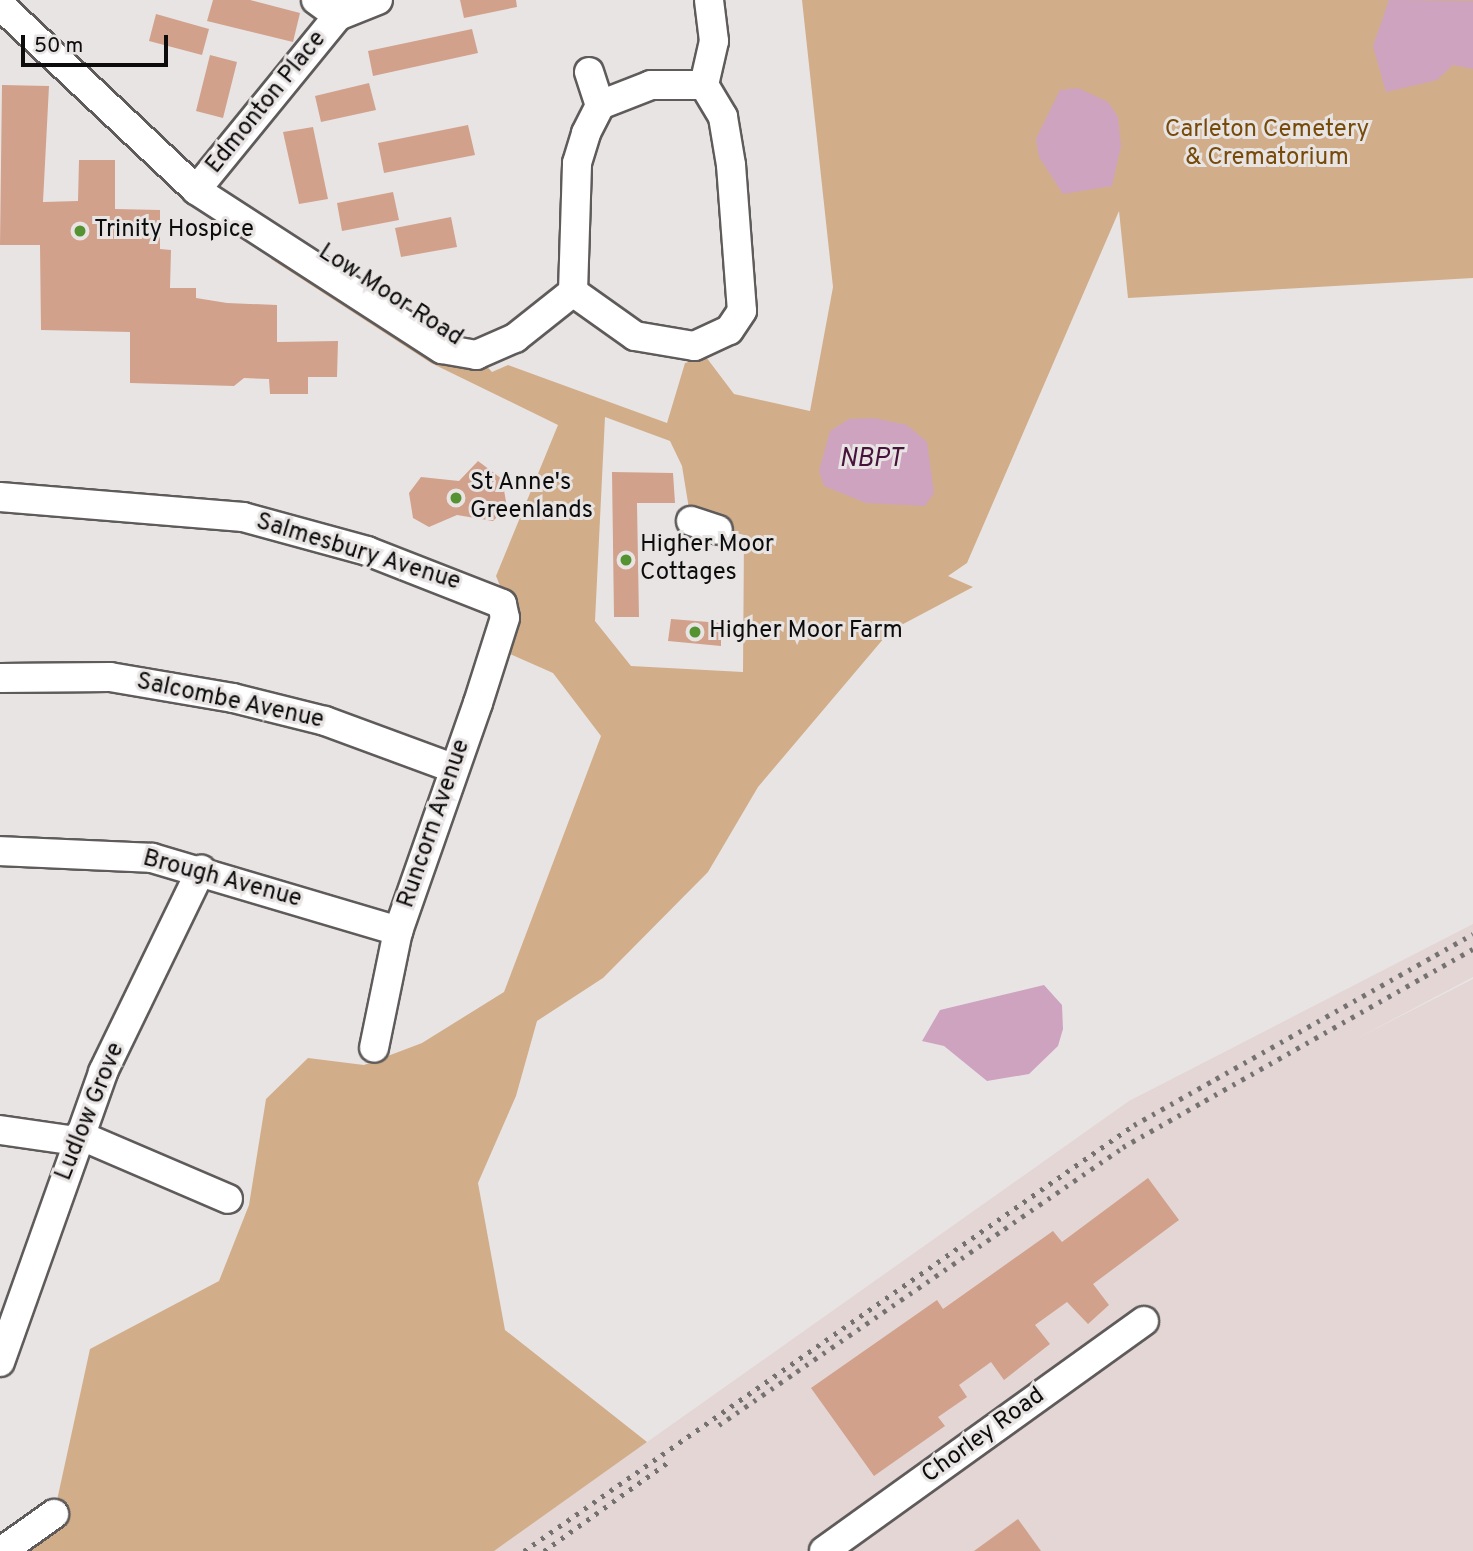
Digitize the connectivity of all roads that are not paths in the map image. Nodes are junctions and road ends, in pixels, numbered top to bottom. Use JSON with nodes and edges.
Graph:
{"nodes":[{"id":1,"x":378,"y":0,"type":"edge"},
{"id":2,"x":709,"y":0,"type":"edge"},
{"id":3,"x":0,"y":5,"type":"edge"},
{"id":4,"x":327,"y":8,"type":"edge"},
{"id":5,"x":589,"y":72,"type":"dead end"},
{"id":6,"x":704,"y":85,"type":"junction"},
{"id":7,"x":600,"y":105,"type":"junction"},
{"id":8,"x":196,"y":190,"type":"junction"},
{"id":9,"x":573,"y":292,"type":"junction"},
{"id":10,"x":0,"y":497,"type":"edge"},
{"id":11,"x":691,"y":521,"type":"dead end"},
{"id":12,"x":718,"y":530,"type":"dead end"},
{"id":13,"x":502,"y":604,"type":"joint"},
{"id":14,"x":0,"y":678,"type":"edge"},
{"id":15,"x":453,"y":768,"type":"junction"},
{"id":16,"x":0,"y":851,"type":"edge"},
{"id":17,"x":201,"y":870,"type":"junction"},
{"id":18,"x":398,"y":931,"type":"junction"},
{"id":19,"x":374,"y":1048,"type":"dead end"},
{"id":20,"x":0,"y":1130,"type":"edge"},
{"id":21,"x":78,"y":1138,"type":"junction"},
{"id":22,"x":228,"y":1198,"type":"dead end"},
{"id":23,"x":1144,"y":1321,"type":"dead end"},
{"id":24,"x":0,"y":1362,"type":"edge"},
{"id":25,"x":54,"y":1514,"type":"dead end"},
{"id":26,"x":2,"y":1551,"type":"edge"},
{"id":27,"x":824,"y":1551,"type":"edge"}],
"edges":[{"from":1,"to":4,"type":"street","name":"Edmonton Place"},
{"from":2,"to":6,"type":"street"},
{"from":3,"to":8,"type":"street","name":"Low Moor Road"},
{"from":4,"to":8,"type":"street","name":"Edmonton Place"},
{"from":5,"to":7,"type":"street"},
{"from":6,"to":7,"type":"street"},
{"from":6,"to":9,"type":"street"},
{"from":7,"to":9,"type":"street"},
{"from":8,"to":9,"type":"street","name":"Low Moor Road"},
{"from":10,"to":13,"type":"street","name":"Salmesbury Avenue"},
{"from":11,"to":12,"type":"street"},
{"from":13,"to":15,"type":"street","name":"Runcorn Avenue"},
{"from":14,"to":15,"type":"street","name":"Salcombe Avenue"},
{"from":15,"to":18,"type":"street","name":"Runcorn Avenue"},
{"from":16,"to":17,"type":"street","name":"Brough Avenue"},
{"from":17,"to":18,"type":"street","name":"Brough Avenue"},
{"from":17,"to":21,"type":"street","name":"Ludlow Grove"},
{"from":18,"to":19,"type":"street","name":"Runcorn Avenue"},
{"from":20,"to":21,"type":"street"},
{"from":21,"to":22,"type":"street"},
{"from":21,"to":24,"type":"street","name":"Ludlow Grove"},
{"from":23,"to":27,"type":"street","name":"Chorley Road"},
{"from":25,"to":26,"type":"street"}]}
